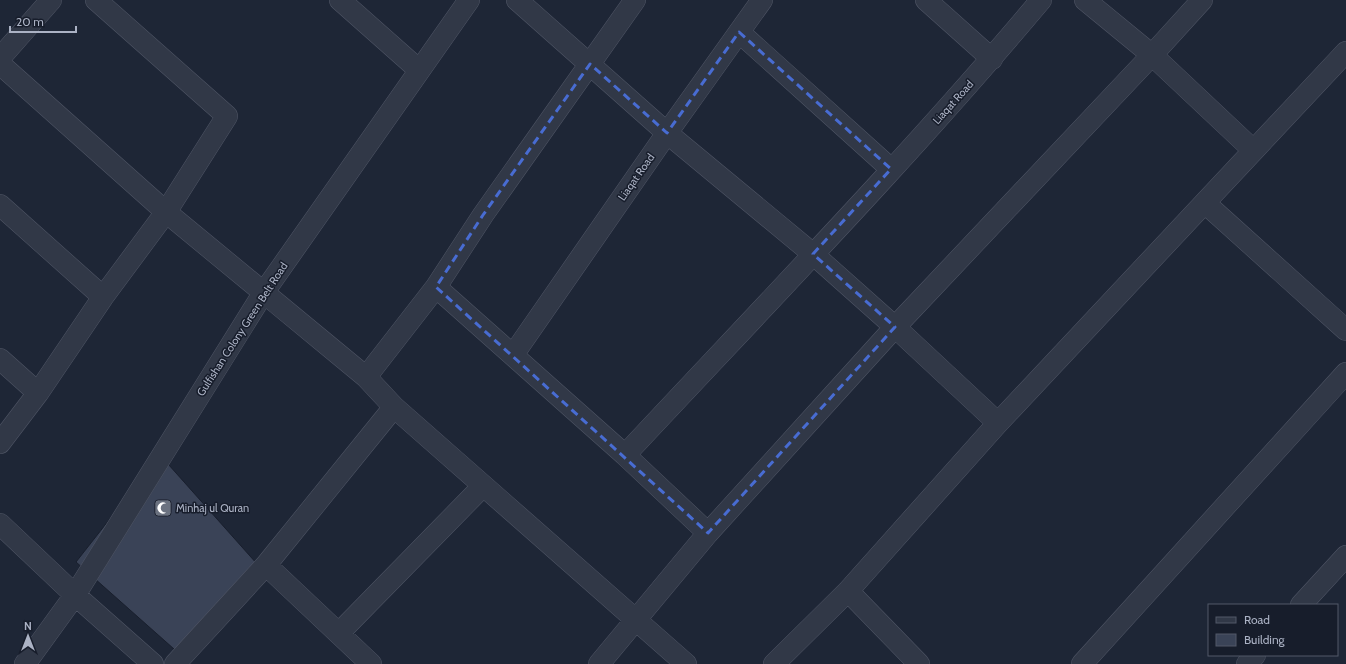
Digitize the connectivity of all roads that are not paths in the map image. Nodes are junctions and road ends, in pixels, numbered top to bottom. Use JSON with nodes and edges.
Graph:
{"nodes":[{"id":1,"x":51,"y":0,"type":"edge"},
{"id":2,"x":96,"y":0,"type":"edge"},
{"id":3,"x":340,"y":0,"type":"edge"},
{"id":4,"x":469,"y":0,"type":"edge"},
{"id":5,"x":517,"y":0,"type":"edge"},
{"id":6,"x":635,"y":0,"type":"edge"},
{"id":7,"x":762,"y":0,"type":"edge"},
{"id":8,"x":926,"y":0,"type":"edge"},
{"id":9,"x":1042,"y":0,"type":"edge"},
{"id":10,"x":1085,"y":0,"type":"edge"},
{"id":11,"x":1202,"y":0,"type":"edge"},
{"id":12,"x":739,"y":32,"type":"junction"},
{"id":13,"x":1346,"y":52,"type":"edge"},
{"id":14,"x":1152,"y":55,"type":"junction"},
{"id":15,"x":0,"y":58,"type":"edge"},
{"id":16,"x":992,"y":59,"type":"junction"},
{"id":17,"x":0,"y":64,"type":"edge"},
{"id":18,"x":590,"y":64,"type":"junction"},
{"id":19,"x":419,"y":70,"type":"junction"},
{"id":20,"x":667,"y":133,"type":"junction"},
{"id":21,"x":1254,"y":150,"type":"junction"},
{"id":22,"x":891,"y":169,"type":"junction"},
{"id":23,"x":1205,"y":203,"type":"junction"},
{"id":24,"x":0,"y":205,"type":"edge"},
{"id":25,"x":166,"y":212,"type":"junction"},
{"id":26,"x":813,"y":254,"type":"junction"},
{"id":27,"x":436,"y":287,"type":"junction"},
{"id":28,"x":264,"y":292,"type":"junction"},
{"id":29,"x":103,"y":297,"type":"junction"},
{"id":30,"x":895,"y":327,"type":"junction"},
{"id":31,"x":1346,"y":330,"type":"edge"},
{"id":32,"x":513,"y":355,"type":"junction"},
{"id":33,"x":0,"y":359,"type":"edge"},
{"id":34,"x":1346,"y":373,"type":"edge"},
{"id":35,"x":366,"y":377,"type":"junction"},
{"id":36,"x":38,"y":393,"type":"junction"},
{"id":37,"x":394,"y":407,"type":"junction"},
{"id":38,"x":998,"y":423,"type":"junction"},
{"id":39,"x":0,"y":443,"type":"edge"},
{"id":40,"x":625,"y":455,"type":"junction"},
{"id":41,"x":483,"y":486,"type":"junction"},
{"id":42,"x":0,"y":524,"type":"edge"},
{"id":43,"x":708,"y":533,"type":"junction"},
{"id":44,"x":1346,"y":556,"type":"edge"},
{"id":45,"x":266,"y":565,"type":"junction"},
{"id":46,"x":848,"y":591,"type":"junction"},
{"id":47,"x":75,"y":595,"type":"junction"},
{"id":48,"x":1302,"y":604,"type":"edge"},
{"id":49,"x":636,"y":620,"type":"junction"},
{"id":50,"x":339,"y":633,"type":"junction"},
{"id":51,"x":1254,"y":656,"type":"edge"},
{"id":52,"x":25,"y":664,"type":"edge"},
{"id":53,"x":153,"y":664,"type":"edge"},
{"id":54,"x":175,"y":664,"type":"edge"},
{"id":55,"x":371,"y":664,"type":"edge"},
{"id":56,"x":598,"y":664,"type":"edge"},
{"id":57,"x":686,"y":664,"type":"edge"},
{"id":58,"x":774,"y":664,"type":"edge"},
{"id":59,"x":919,"y":664,"type":"edge"},
{"id":60,"x":1082,"y":664,"type":"edge"},
{"id":61,"x":1247,"y":664,"type":"edge"}],
"edges":[{"from":1,"to":15,"type":"street"},
{"from":2,"to":25,"type":"street"},
{"from":3,"to":19,"type":"street"},
{"from":4,"to":19,"type":"street","name":"Gulfishan Colony Green Belt Road"},
{"from":5,"to":18,"type":"street"},
{"from":6,"to":18,"type":"street"},
{"from":7,"to":12,"type":"street","name":"Liaqat Road"},
{"from":8,"to":16,"type":"street"},
{"from":9,"to":16,"type":"street","name":"Liaqat Road"},
{"from":10,"to":14,"type":"street"},
{"from":11,"to":14,"type":"street"},
{"from":12,"to":20,"type":"street","name":"Liaqat Road"},
{"from":12,"to":22,"type":"street"},
{"from":13,"to":21,"type":"street"},
{"from":14,"to":21,"type":"street"},
{"from":14,"to":30,"type":"street"},
{"from":16,"to":22,"type":"street","name":"Liaqat Road"},
{"from":17,"to":25,"type":"street"},
{"from":18,"to":20,"type":"street"},
{"from":18,"to":27,"type":"street"},
{"from":19,"to":28,"type":"street","name":"Gulfishan Colony Green Belt Road"},
{"from":20,"to":26,"type":"street"},
{"from":20,"to":32,"type":"street","name":"Liaqat Road"},
{"from":21,"to":23,"type":"street"},
{"from":22,"to":26,"type":"street","name":"Liaqat Road"},
{"from":23,"to":31,"type":"street"},
{"from":23,"to":38,"type":"street"},
{"from":24,"to":29,"type":"street"},
{"from":25,"to":28,"type":"street"},
{"from":25,"to":29,"type":"street"},
{"from":26,"to":30,"type":"street"},
{"from":26,"to":40,"type":"street","name":"Liaqat Road"},
{"from":27,"to":32,"type":"street"},
{"from":27,"to":35,"type":"street"},
{"from":28,"to":35,"type":"street"},
{"from":28,"to":47,"type":"street","name":"Gulfishan Colony Green Belt Road"},
{"from":29,"to":36,"type":"street"},
{"from":30,"to":38,"type":"street"},
{"from":30,"to":43,"type":"street"},
{"from":32,"to":40,"type":"street"},
{"from":33,"to":36,"type":"street"},
{"from":34,"to":60,"type":"street"},
{"from":35,"to":37,"type":"street"},
{"from":36,"to":39,"type":"street"},
{"from":37,"to":41,"type":"street"},
{"from":37,"to":45,"type":"street"},
{"from":38,"to":46,"type":"street"},
{"from":40,"to":43,"type":"street"},
{"from":41,"to":49,"type":"street"},
{"from":41,"to":50,"type":"street"},
{"from":42,"to":47,"type":"street"},
{"from":43,"to":49,"type":"street"},
{"from":44,"to":48,"type":"street"},
{"from":45,"to":50,"type":"street"},
{"from":45,"to":54,"type":"street"},
{"from":46,"to":58,"type":"street"},
{"from":46,"to":59,"type":"street"},
{"from":47,"to":52,"type":"street","name":"Gulfishan Colony Green Belt Road"},
{"from":47,"to":53,"type":"street"},
{"from":49,"to":56,"type":"street"},
{"from":49,"to":57,"type":"street"},
{"from":50,"to":55,"type":"street"},
{"from":51,"to":61,"type":"street"}]}
